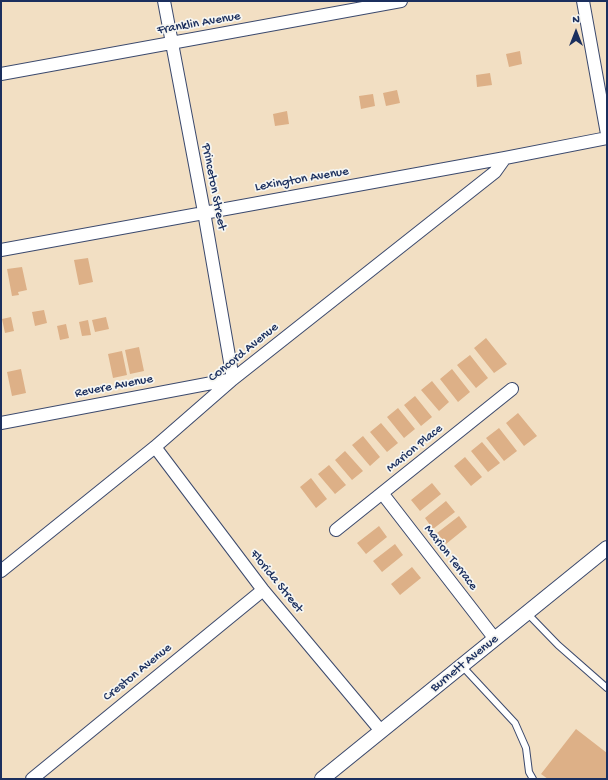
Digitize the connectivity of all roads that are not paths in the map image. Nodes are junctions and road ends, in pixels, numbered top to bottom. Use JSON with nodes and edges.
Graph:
{"nodes":[{"id":1,"x":164,"y":1,"type":"edge"},
{"id":2,"x":401,"y":1,"type":"edge"},
{"id":3,"x":583,"y":1,"type":"edge"},
{"id":4,"x":171,"y":43,"type":"junction"},
{"id":5,"x":1,"y":74,"type":"edge"},
{"id":6,"x":607,"y":134,"type":"edge"},
{"id":7,"x":607,"y":138,"type":"edge"},
{"id":8,"x":505,"y":158,"type":"junction"},
{"id":9,"x":204,"y":212,"type":"junction"},
{"id":10,"x":1,"y":250,"type":"edge"},
{"id":11,"x":233,"y":379,"type":"junction"},
{"id":12,"x":512,"y":389,"type":"dead end"},
{"id":13,"x":1,"y":422,"type":"edge"},
{"id":14,"x":154,"y":447,"type":"junction"},
{"id":15,"x":382,"y":494,"type":"junction"},
{"id":16,"x":336,"y":530,"type":"dead end"},
{"id":17,"x":607,"y":548,"type":"edge"},
{"id":18,"x":1,"y":571,"type":"edge"},
{"id":19,"x":263,"y":590,"type":"junction"},
{"id":20,"x":527,"y":613,"type":"junction"},
{"id":21,"x":495,"y":639,"type":"junction"},
{"id":22,"x":462,"y":666,"type":"junction"},
{"id":23,"x":607,"y":688,"type":"edge"},
{"id":24,"x":381,"y":731,"type":"junction"},
{"id":25,"x":328,"y":778,"type":"edge"},
{"id":26,"x":32,"y":779,"type":"edge"},
{"id":27,"x":533,"y":779,"type":"edge"}],
"edges":[{"from":1,"to":4,"type":"street","name":"Princeton Street"},
{"from":2,"to":4,"type":"street","name":"Franklin Avenue"},
{"from":3,"to":6,"type":"street"},
{"from":4,"to":5,"type":"street","name":"Franklin Avenue"},
{"from":4,"to":9,"type":"street","name":"Princeton Street"},
{"from":7,"to":8,"type":"street","name":"Lexington Avenue"},
{"from":8,"to":9,"type":"street","name":"Lexington Avenue"},
{"from":8,"to":11,"type":"street","name":"Concord Avenue"},
{"from":9,"to":10,"type":"street","name":"Lexington Avenue"},
{"from":9,"to":11,"type":"street","name":"Princeton Street"},
{"from":11,"to":13,"type":"street","name":"Revere Avenue"},
{"from":11,"to":14,"type":"street","name":"Concord Avenue"},
{"from":12,"to":15,"type":"street","name":"Marion Place"},
{"from":14,"to":18,"type":"street","name":"Concord Avenue"},
{"from":14,"to":19,"type":"street","name":"Florida Street"},
{"from":15,"to":16,"type":"street","name":"Marion Place"},
{"from":15,"to":21,"type":"street","name":"Marion Terrace"},
{"from":17,"to":20,"type":"street","name":"Burnett Avenue"},
{"from":19,"to":24,"type":"street","name":"Florida Street"},
{"from":19,"to":26,"type":"street","name":"Creston Avenue"},
{"from":20,"to":21,"type":"street","name":"Burnett Avenue"},
{"from":20,"to":23,"type":"lane"},
{"from":21,"to":22,"type":"street","name":"Burnett Avenue"},
{"from":22,"to":24,"type":"street","name":"Burnett Avenue"},
{"from":22,"to":27,"type":"lane"},
{"from":24,"to":25,"type":"street","name":"Burnett Avenue"}]}
